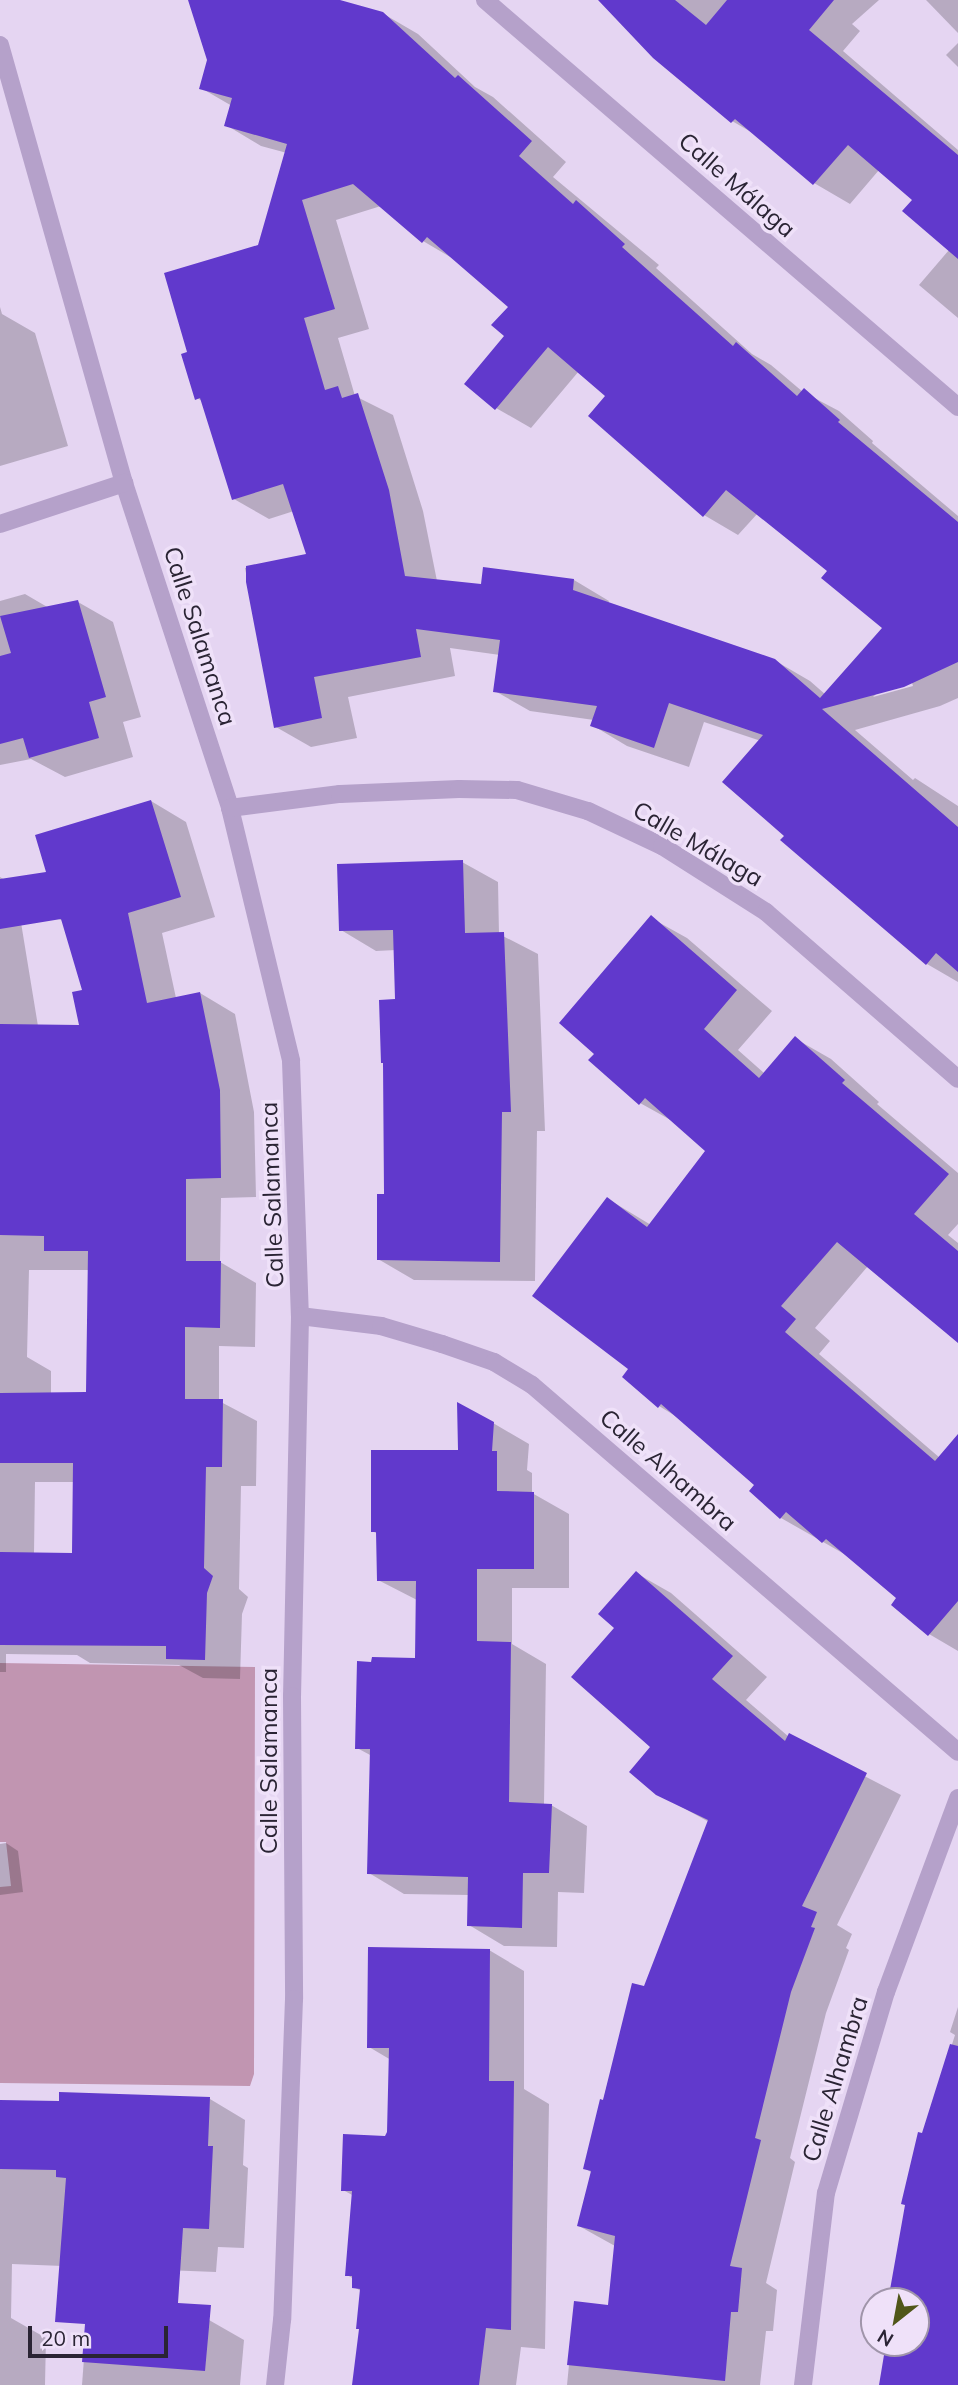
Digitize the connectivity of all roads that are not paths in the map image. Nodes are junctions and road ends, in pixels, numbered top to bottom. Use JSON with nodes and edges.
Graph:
{"nodes":[{"id":1,"x":485,"y":0,"type":"edge"},
{"id":2,"x":0,"y":45,"type":"edge"},
{"id":3,"x":958,"y":407,"type":"edge"},
{"id":4,"x":124,"y":483,"type":"junction"},
{"id":5,"x":0,"y":524,"type":"edge"},
{"id":6,"x":230,"y":808,"type":"junction"},
{"id":7,"x":958,"y":1080,"type":"edge"},
{"id":8,"x":300,"y":1316,"type":"junction"},
{"id":9,"x":958,"y":1752,"type":"edge"},
{"id":10,"x":958,"y":1798,"type":"edge"},
{"id":11,"x":275,"y":2385,"type":"edge"},
{"id":12,"x":803,"y":2385,"type":"edge"}],
"edges":[{"from":1,"to":3,"type":"street","name":"Calle Málaga"},
{"from":2,"to":4,"type":"street","name":"Calle Salamanca"},
{"from":4,"to":5,"type":"street"},
{"from":4,"to":6,"type":"street","name":"Calle Salamanca"},
{"from":6,"to":7,"type":"street","name":"Calle Málaga"},
{"from":6,"to":8,"type":"street","name":"Calle Salamanca"},
{"from":8,"to":9,"type":"street","name":"Calle Alhambra"},
{"from":8,"to":11,"type":"street","name":"Calle Salamanca"},
{"from":10,"to":12,"type":"street","name":"Calle Alhambra"}]}
